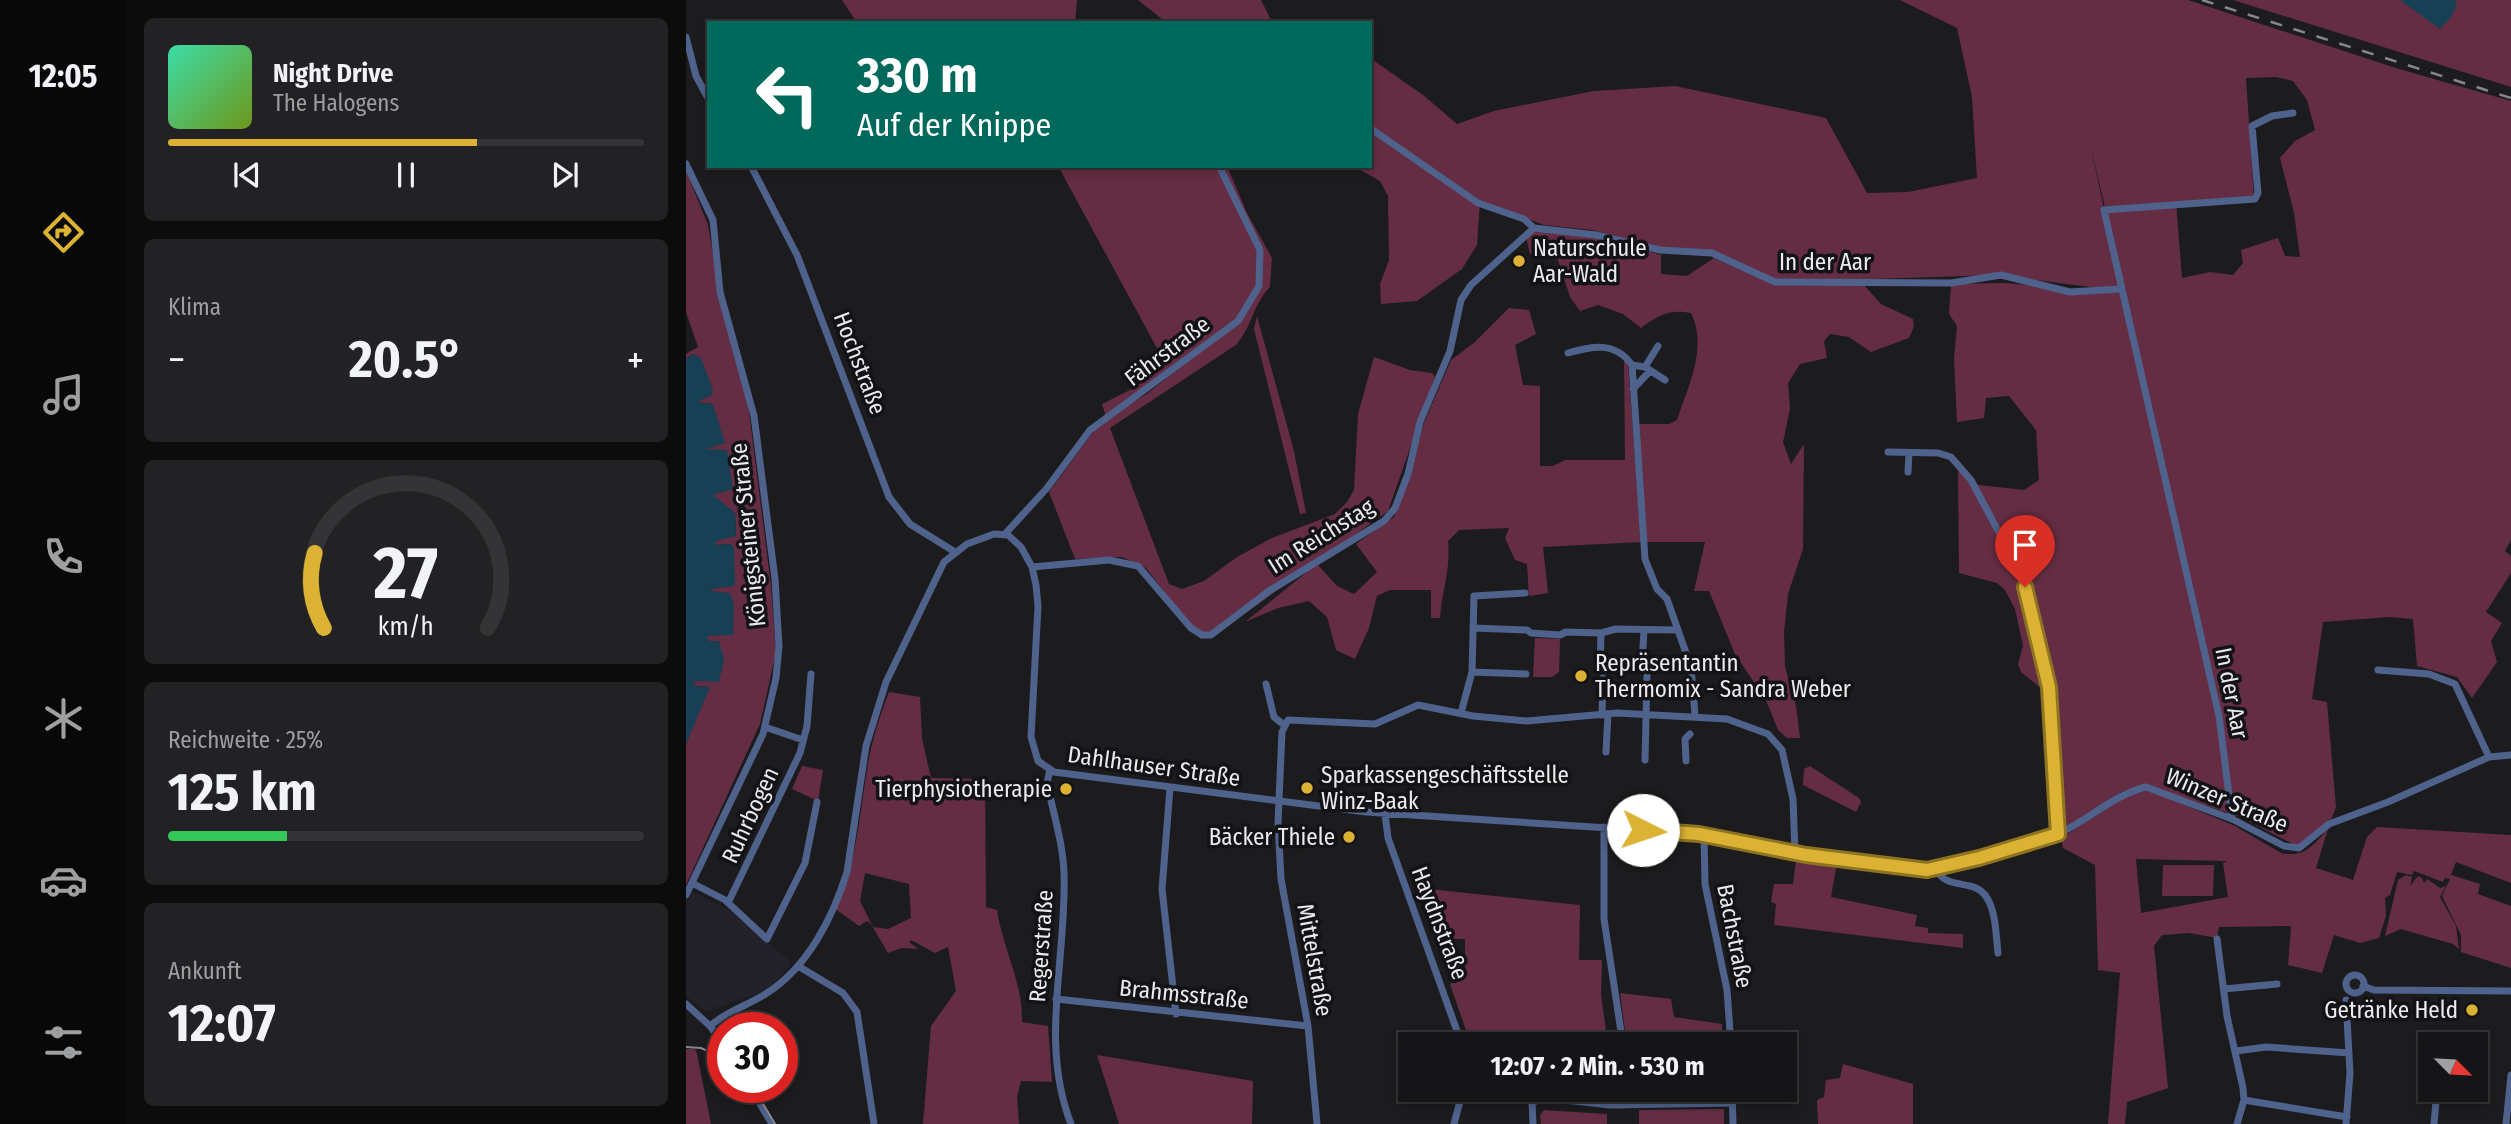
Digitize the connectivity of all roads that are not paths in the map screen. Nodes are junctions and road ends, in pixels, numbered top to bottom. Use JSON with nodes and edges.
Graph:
{"nodes":[{"id":1,"x":686,"y":37,"type":"edge"},
{"id":2,"x":707,"y":96,"type":"edge"},
{"id":3,"x":2293,"y":113,"type":"dead end"},
{"id":4,"x":1372,"y":129,"type":"edge"},
{"id":5,"x":686,"y":163,"type":"edge"},
{"id":6,"x":752,"y":168,"type":"edge"},
{"id":7,"x":1220,"y":168,"type":"edge"},
{"id":8,"x":1534,"y":228,"type":"junction"},
{"id":9,"x":2121,"y":289,"type":"junction"},
{"id":10,"x":1658,"y":346,"type":"dead end"},
{"id":11,"x":1568,"y":353,"type":"dead end"},
{"id":12,"x":1632,"y":365,"type":"junction"},
{"id":13,"x":1647,"y":369,"type":"junction"},
{"id":14,"x":1665,"y":380,"type":"dead end"},
{"id":15,"x":1633,"y":389,"type":"junction"},
{"id":16,"x":1888,"y":452,"type":"dead end"},
{"id":17,"x":1909,"y":453,"type":"junction"},
{"id":18,"x":1908,"y":472,"type":"dead end"},
{"id":19,"x":1004,"y":534,"type":"junction"},
{"id":20,"x":955,"y":552,"type":"junction"},
{"id":21,"x":1032,"y":567,"type":"junction"},
{"id":22,"x":1525,"y":593,"type":"dead end"},
{"id":23,"x":1473,"y":628,"type":"junction"},
{"id":24,"x":1644,"y":630,"type":"junction"},
{"id":25,"x":1676,"y":631,"type":"junction"},
{"id":26,"x":1601,"y":634,"type":"junction"},
{"id":27,"x":1642,"y":666,"type":"dead end"},
{"id":28,"x":1600,"y":668,"type":"dead end"},
{"id":29,"x":2378,"y":670,"type":"dead end"},
{"id":30,"x":1472,"y":672,"type":"junction"},
{"id":31,"x":811,"y":674,"type":"dead end"},
{"id":32,"x":1525,"y":674,"type":"dead end"},
{"id":33,"x":1647,"y":676,"type":"dead end"},
{"id":34,"x":1603,"y":678,"type":"dead end"},
{"id":35,"x":1266,"y":684,"type":"dead end"},
{"id":36,"x":1461,"y":713,"type":"junction"},
{"id":37,"x":1646,"y":713,"type":"junction"},
{"id":38,"x":1605,"y":714,"type":"junction"},
{"id":39,"x":1695,"y":715,"type":"junction"},
{"id":40,"x":1283,"y":725,"type":"junction"},
{"id":41,"x":765,"y":727,"type":"junction"},
{"id":42,"x":1690,"y":734,"type":"dead end"},
{"id":43,"x":803,"y":740,"type":"junction"},
{"id":44,"x":1606,"y":752,"type":"dead end"},
{"id":45,"x":2511,"y":755,"type":"edge"},
{"id":46,"x":2489,"y":757,"type":"junction"},
{"id":47,"x":1645,"y":760,"type":"dead end"},
{"id":48,"x":1686,"y":761,"type":"dead end"},
{"id":49,"x":1050,"y":771,"type":"junction"},
{"id":50,"x":1170,"y":788,"type":"junction"},
{"id":51,"x":817,"y":802,"type":"dead end"},
{"id":52,"x":1280,"y":802,"type":"junction"},
{"id":53,"x":1385,"y":814,"type":"junction"},
{"id":54,"x":2232,"y":819,"type":"junction"},
{"id":55,"x":1604,"y":827,"type":"junction"},
{"id":56,"x":2062,"y":832,"type":"junction"},
{"id":57,"x":1704,"y":835,"type":"junction"},
{"id":58,"x":1795,"y":853,"type":"junction"},
{"id":59,"x":1936,"y":870,"type":"junction"},
{"id":60,"x":692,"y":883,"type":"junction"},
{"id":61,"x":686,"y":895,"type":"edge"},
{"id":62,"x":728,"y":904,"type":"junction"},
{"id":63,"x":2217,"y":939,"type":"dead end"},
{"id":64,"x":1998,"y":953,"type":"dead end"},
{"id":65,"x":799,"y":965,"type":"junction"},
{"id":66,"x":2277,"y":984,"type":"dead end"},
{"id":67,"x":2363,"y":986,"type":"dead end"},
{"id":68,"x":2224,"y":989,"type":"junction"},
{"id":69,"x":2511,"y":991,"type":"edge"},
{"id":70,"x":1056,"y":999,"type":"junction"},
{"id":71,"x":2346,"y":1000,"type":"dead end"},
{"id":72,"x":686,"y":1004,"type":"edge"},
{"id":73,"x":734,"y":1012,"type":"edge"},
{"id":74,"x":1176,"y":1014,"type":"junction"},
{"id":75,"x":707,"y":1023,"type":"edge"},
{"id":76,"x":1308,"y":1026,"type":"junction"},
{"id":77,"x":1457,"y":1032,"type":"edge"},
{"id":78,"x":1621,"y":1032,"type":"edge"},
{"id":79,"x":1730,"y":1032,"type":"edge"},
{"id":80,"x":2236,"y":1051,"type":"junction"},
{"id":81,"x":2349,"y":1053,"type":"junction"},
{"id":82,"x":2511,"y":1075,"type":"edge"},
{"id":83,"x":2244,"y":1100,"type":"junction"},
{"id":84,"x":1460,"y":1102,"type":"edge"},
{"id":85,"x":1532,"y":1102,"type":"edge"},
{"id":86,"x":1591,"y":1102,"type":"edge"},
{"id":87,"x":1624,"y":1102,"type":"edge"},
{"id":88,"x":1732,"y":1102,"type":"joint"},
{"id":89,"x":2436,"y":1102,"type":"edge"},
{"id":90,"x":760,"y":1103,"type":"edge"},
{"id":91,"x":1624,"y":1105,"type":"junction"},
{"id":92,"x":2346,"y":1120,"type":"edge"},
{"id":93,"x":772,"y":1124,"type":"edge"},
{"id":94,"x":874,"y":1124,"type":"edge"},
{"id":95,"x":1071,"y":1124,"type":"edge"},
{"id":96,"x":1317,"y":1124,"type":"edge"},
{"id":97,"x":1454,"y":1124,"type":"edge"},
{"id":98,"x":1533,"y":1124,"type":"edge"},
{"id":99,"x":1733,"y":1124,"type":"edge"},
{"id":100,"x":2237,"y":1124,"type":"edge"},
{"id":101,"x":2434,"y":1124,"type":"edge"},
{"id":102,"x":2506,"y":1124,"type":"edge"}],
"edges":[{"from":1,"to":2,"type":"street"},
{"from":3,"to":9,"type":"street","name":"In der Aar"},
{"from":4,"to":8,"type":"street"},
{"from":5,"to":41,"type":"street","name":"Königsteiner Straße"},
{"from":6,"to":20,"type":"street","name":"Hochstraße"},
{"from":7,"to":19,"type":"street","name":"Fährstraße"},
{"from":8,"to":9,"type":"street","name":"In der Aar"},
{"from":8,"to":21,"type":"street","name":"Im Reichstag"},
{"from":9,"to":54,"type":"street","name":"In der Aar"},
{"from":10,"to":13,"type":"street"},
{"from":11,"to":12,"type":"street"},
{"from":12,"to":13,"type":"street"},
{"from":12,"to":15,"type":"street"},
{"from":13,"to":14,"type":"street"},
{"from":13,"to":15,"type":"street"},
{"from":15,"to":25,"type":"street"},
{"from":16,"to":17,"type":"street"},
{"from":17,"to":18,"type":"street"},
{"from":17,"to":56,"type":"street"},
{"from":19,"to":20,"type":"street"},
{"from":19,"to":21,"type":"street","name":"Dahlhauser Straße"},
{"from":20,"to":65,"type":"street"},
{"from":21,"to":49,"type":"street","name":"Dahlhauser Straße"},
{"from":22,"to":23,"type":"street"},
{"from":23,"to":26,"type":"street"},
{"from":23,"to":30,"type":"street"},
{"from":24,"to":25,"type":"street"},
{"from":24,"to":26,"type":"street"},
{"from":24,"to":27,"type":"street"},
{"from":25,"to":39,"type":"street"},
{"from":26,"to":28,"type":"street"},
{"from":29,"to":46,"type":"street"},
{"from":30,"to":32,"type":"street"},
{"from":30,"to":36,"type":"street"},
{"from":31,"to":43,"type":"street","name":"Ruhrbogen"},
{"from":33,"to":37,"type":"street"},
{"from":34,"to":38,"type":"street"},
{"from":35,"to":40,"type":"street"},
{"from":36,"to":38,"type":"street"},
{"from":36,"to":40,"type":"street"},
{"from":37,"to":38,"type":"street"},
{"from":37,"to":39,"type":"street"},
{"from":37,"to":47,"type":"street"},
{"from":38,"to":44,"type":"street"},
{"from":39,"to":58,"type":"street"},
{"from":40,"to":52,"type":"street","name":"Mittelstraße"},
{"from":41,"to":43,"type":"street"},
{"from":41,"to":60,"type":"street","name":"Königsteiner Straße"},
{"from":42,"to":48,"type":"street"},
{"from":43,"to":62,"type":"street","name":"Ruhrbogen"},
{"from":45,"to":46,"type":"street","name":"Winzer Straße"},
{"from":46,"to":54,"type":"street","name":"Winzer Straße"},
{"from":49,"to":50,"type":"street","name":"Dahlhauser Straße"},
{"from":49,"to":70,"type":"street","name":"Regerstraße"},
{"from":50,"to":52,"type":"street","name":"Dahlhauser Straße"},
{"from":50,"to":74,"type":"street"},
{"from":51,"to":62,"type":"street"},
{"from":52,"to":53,"type":"street","name":"Dahlhauser Straße"},
{"from":52,"to":76,"type":"street","name":"Mittelstraße"},
{"from":53,"to":55,"type":"street","name":"Dahlhauser Straße"},
{"from":53,"to":77,"type":"street","name":"Haydnstraße"},
{"from":54,"to":56,"type":"street","name":"Winzer Straße"},
{"from":55,"to":57,"type":"street","name":"Dahlhauser Straße"},
{"from":55,"to":78,"type":"street"},
{"from":56,"to":59,"type":"street","name":"Dahlhauser Straße"},
{"from":57,"to":58,"type":"street","name":"Dahlhauser Straße"},
{"from":57,"to":79,"type":"street","name":"Bachstraße"},
{"from":58,"to":59,"type":"street","name":"Dahlhauser Straße"},
{"from":59,"to":64,"type":"street"},
{"from":60,"to":61,"type":"street","name":"Königsteiner Straße"},
{"from":60,"to":62,"type":"street"},
{"from":63,"to":68,"type":"street"},
{"from":65,"to":73,"type":"street"},
{"from":65,"to":94,"type":"street"},
{"from":66,"to":68,"type":"street"},
{"from":67,"to":69,"type":"street"},
{"from":68,"to":80,"type":"street"},
{"from":70,"to":74,"type":"street","name":"Brahmsstraße"},
{"from":70,"to":95,"type":"street","name":"Regerstraße"},
{"from":71,"to":81,"type":"street"},
{"from":72,"to":75,"type":"street"},
{"from":74,"to":76,"type":"street","name":"Brahmsstraße"},
{"from":76,"to":96,"type":"street","name":"Mittelstraße"},
{"from":80,"to":81,"type":"street"},
{"from":80,"to":83,"type":"street"},
{"from":81,"to":92,"type":"street"},
{"from":82,"to":102,"type":"street"},
{"from":83,"to":92,"type":"street"},
{"from":83,"to":100,"type":"street"},
{"from":84,"to":97,"type":"street"},
{"from":85,"to":98,"type":"street"},
{"from":86,"to":91,"type":"street"},
{"from":87,"to":91,"type":"street"},
{"from":88,"to":91,"type":"street"},
{"from":88,"to":99,"type":"street"},
{"from":89,"to":101,"type":"street"},
{"from":90,"to":93,"type":"street"}]}
